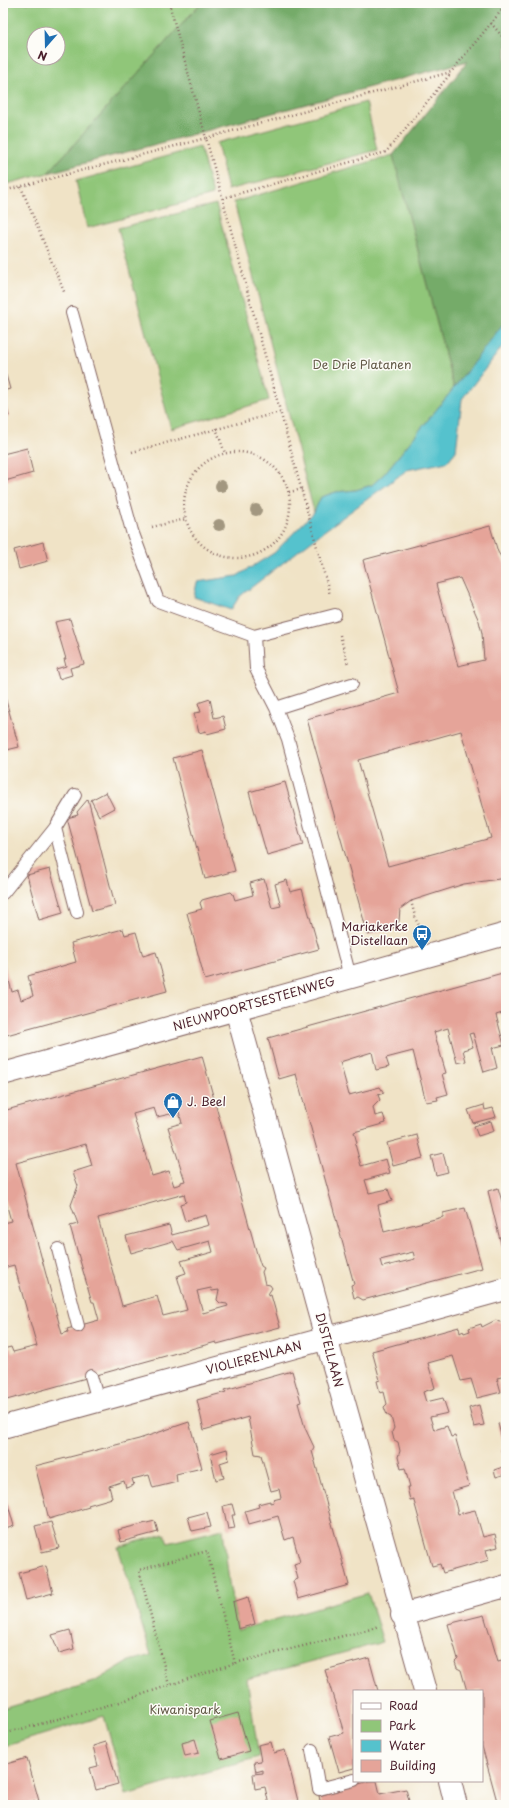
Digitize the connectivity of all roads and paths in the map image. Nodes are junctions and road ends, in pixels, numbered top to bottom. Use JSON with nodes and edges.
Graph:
{"nodes":[{"id":1,"x":169,"y":3,"type":"edge"},
{"id":2,"x":506,"y":4,"type":"edge"},
{"id":3,"x":491,"y":23,"type":"junction"},
{"id":4,"x":506,"y":41,"type":"edge"},
{"id":5,"x":451,"y":72,"type":"junction"},
{"id":6,"x":206,"y":138,"type":"junction"},
{"id":7,"x":21,"y":187,"type":"junction"},
{"id":8,"x":3,"y":191,"type":"edge"},
{"id":9,"x":223,"y":198,"type":"junction"},
{"id":10,"x":72,"y":313,"type":"joint"},
{"id":11,"x":280,"y":412,"type":"junction"},
{"id":12,"x":216,"y":428,"type":"junction"},
{"id":13,"x":225,"y":454,"type":"junction"},
{"id":14,"x":112,"y":458,"type":"junction"},
{"id":15,"x":303,"y":489,"type":"junction"},
{"id":16,"x":289,"y":492,"type":"junction"},
{"id":17,"x":186,"y":520,"type":"junction"},
{"id":18,"x":132,"y":531,"type":"junction"},
{"id":19,"x":321,"y":556,"type":"dead end"},
{"id":20,"x":335,"y":615,"type":"dead end"},
{"id":21,"x":254,"y":636,"type":"junction"},
{"id":22,"x":352,"y":684,"type":"dead end"},
{"id":23,"x":276,"y":708,"type":"junction"},
{"id":24,"x":75,"y":795,"type":"dead end"},
{"id":25,"x":55,"y":828,"type":"junction"},
{"id":26,"x":3,"y":894,"type":"edge"},
{"id":27,"x":411,"y":901,"type":"dead end"},
{"id":28,"x":77,"y":912,"type":"dead end"},
{"id":29,"x":416,"y":920,"type":"dead end"},
{"id":30,"x":506,"y":934,"type":"edge"},
{"id":31,"x":350,"y":978,"type":"junction"},
{"id":32,"x":236,"y":1009,"type":"junction"},
{"id":33,"x":3,"y":1074,"type":"edge"},
{"id":34,"x":58,"y":1249,"type":"dead end"},
{"id":35,"x":506,"y":1289,"type":"edge"},
{"id":36,"x":78,"y":1326,"type":"dead end"},
{"id":37,"x":326,"y":1338,"type":"junction"},
{"id":38,"x":91,"y":1376,"type":"dead end"},
{"id":39,"x":98,"y":1401,"type":"junction"},
{"id":40,"x":3,"y":1428,"type":"edge"},
{"id":41,"x":506,"y":1586,"type":"edge"},
{"id":42,"x":402,"y":1615,"type":"junction"},
{"id":43,"x":235,"y":1663,"type":"junction"},
{"id":44,"x":169,"y":1685,"type":"junction"},
{"id":45,"x":425,"y":1690,"type":"edge"},
{"id":46,"x":3,"y":1734,"type":"edge"},
{"id":47,"x":312,"y":1750,"type":"dead end"},
{"id":48,"x":353,"y":1780,"type":"edge"},
{"id":49,"x":450,"y":1782,"type":"edge"},
{"id":50,"x":456,"y":1805,"type":"edge"}],
"edges":[{"from":1,"to":6,"type":"path"},
{"from":2,"to":3,"type":"path"},
{"from":3,"to":4,"type":"path"},
{"from":3,"to":5,"type":"path"},
{"from":5,"to":6,"type":"path"},
{"from":5,"to":9,"type":"path"},
{"from":6,"to":7,"type":"path"},
{"from":6,"to":9,"type":"path"},
{"from":7,"to":8,"type":"path"},
{"from":7,"to":10,"type":"path"},
{"from":9,"to":11,"type":"path"},
{"from":10,"to":14,"type":"lane"},
{"from":11,"to":12,"type":"path"},
{"from":11,"to":15,"type":"path"},
{"from":12,"to":13,"type":"path"},
{"from":12,"to":14,"type":"path"},
{"from":13,"to":16,"type":"path"},
{"from":13,"to":17,"type":"path"},
{"from":14,"to":18,"type":"lane"},
{"from":15,"to":16,"type":"path"},
{"from":15,"to":19,"type":"path"},
{"from":16,"to":17,"type":"path"},
{"from":17,"to":18,"type":"path"},
{"from":18,"to":21,"type":"lane"},
{"from":20,"to":21,"type":"lane"},
{"from":21,"to":23,"type":"lane"},
{"from":22,"to":23,"type":"lane"},
{"from":23,"to":31,"type":"lane"},
{"from":24,"to":25,"type":"lane"},
{"from":25,"to":26,"type":"lane"},
{"from":25,"to":28,"type":"lane"},
{"from":27,"to":29,"type":"path"},
{"from":30,"to":31,"type":"street","name":"NIEUWPOORTSESTEENWEG"},
{"from":31,"to":32,"type":"street","name":"NIEUWPOORTSESTEENWEG"},
{"from":32,"to":33,"type":"street","name":"NIEUWPOORTSESTEENWEG"},
{"from":32,"to":37,"type":"street","name":"DISTELLAAN"},
{"from":34,"to":36,"type":"lane"},
{"from":35,"to":37,"type":"street","name":"VIOLIERENLAAN"},
{"from":37,"to":39,"type":"street","name":"VIOLIERENLAAN"},
{"from":37,"to":42,"type":"street","name":"DISTELLAAN"},
{"from":38,"to":39,"type":"lane"},
{"from":39,"to":40,"type":"street","name":"VIOLIERENLAAN"},
{"from":41,"to":42,"type":"street"},
{"from":42,"to":43,"type":"path"},
{"from":42,"to":45,"type":"street","name":"DISTELLAAN"},
{"from":43,"to":44,"type":"path"},
{"from":43,"to":44,"type":"path"},
{"from":44,"to":46,"type":"path"},
{"from":47,"to":48,"type":"lane"},
{"from":49,"to":50,"type":"street"}]}
